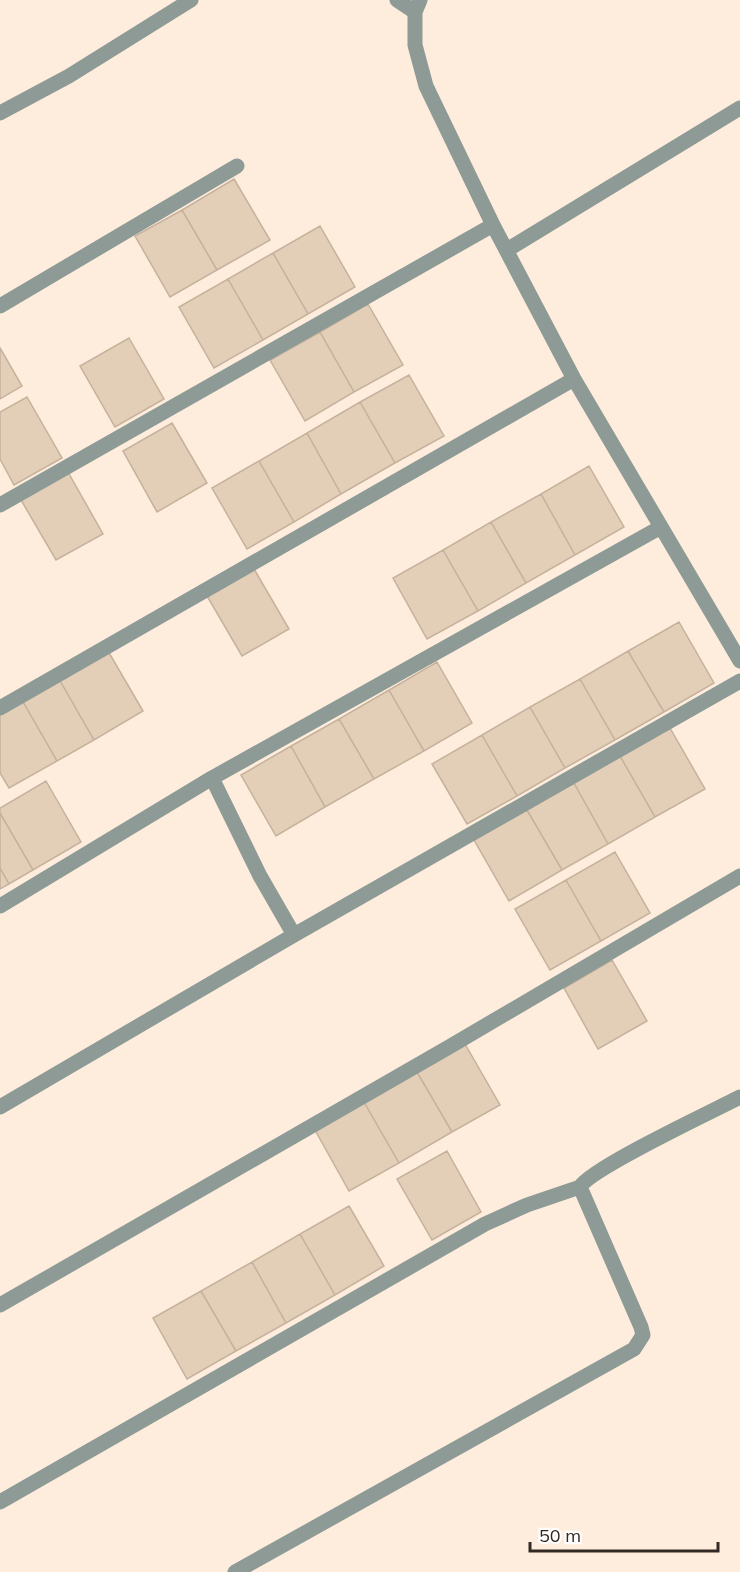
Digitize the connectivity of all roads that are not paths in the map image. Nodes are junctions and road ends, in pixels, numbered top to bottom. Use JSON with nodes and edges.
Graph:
{"nodes":[{"id":1,"x":191,"y":0,"type":"edge"},
{"id":2,"x":397,"y":0,"type":"edge"},
{"id":3,"x":417,"y":6,"type":"edge"},
{"id":4,"x":740,"y":108,"type":"edge"},
{"id":5,"x":0,"y":113,"type":"edge"},
{"id":6,"x":237,"y":166,"type":"dead end"},
{"id":7,"x":493,"y":225,"type":"junction"},
{"id":8,"x":507,"y":250,"type":"junction"},
{"id":9,"x":0,"y":306,"type":"edge"},
{"id":10,"x":574,"y":379,"type":"junction"},
{"id":11,"x":0,"y":505,"type":"edge"},
{"id":12,"x":661,"y":527,"type":"junction"},
{"id":13,"x":740,"y":661,"type":"edge"},
{"id":14,"x":740,"y":681,"type":"edge"},
{"id":15,"x":0,"y":708,"type":"edge"},
{"id":16,"x":212,"y":778,"type":"junction"},
{"id":17,"x":740,"y":876,"type":"edge"},
{"id":18,"x":0,"y":906,"type":"edge"},
{"id":19,"x":294,"y":934,"type":"junction"},
{"id":20,"x":740,"y":1097,"type":"edge"},
{"id":21,"x":0,"y":1107,"type":"edge"},
{"id":22,"x":580,"y":1187,"type":"junction"},
{"id":23,"x":0,"y":1305,"type":"edge"},
{"id":24,"x":0,"y":1502,"type":"edge"},
{"id":25,"x":235,"y":1572,"type":"edge"}],
"edges":[{"from":1,"to":5,"type":"street"},
{"from":2,"to":3,"type":"street"},
{"from":3,"to":7,"type":"street"},
{"from":4,"to":8,"type":"street"},
{"from":6,"to":9,"type":"street"},
{"from":7,"to":8,"type":"street"},
{"from":7,"to":11,"type":"street"},
{"from":8,"to":10,"type":"street"},
{"from":10,"to":12,"type":"street"},
{"from":10,"to":15,"type":"street"},
{"from":12,"to":13,"type":"street"},
{"from":12,"to":16,"type":"street"},
{"from":14,"to":19,"type":"street"},
{"from":16,"to":18,"type":"street"},
{"from":16,"to":19,"type":"street"},
{"from":17,"to":23,"type":"street"},
{"from":19,"to":21,"type":"street"},
{"from":20,"to":22,"type":"street"},
{"from":22,"to":24,"type":"street"},
{"from":22,"to":25,"type":"street"}]}
